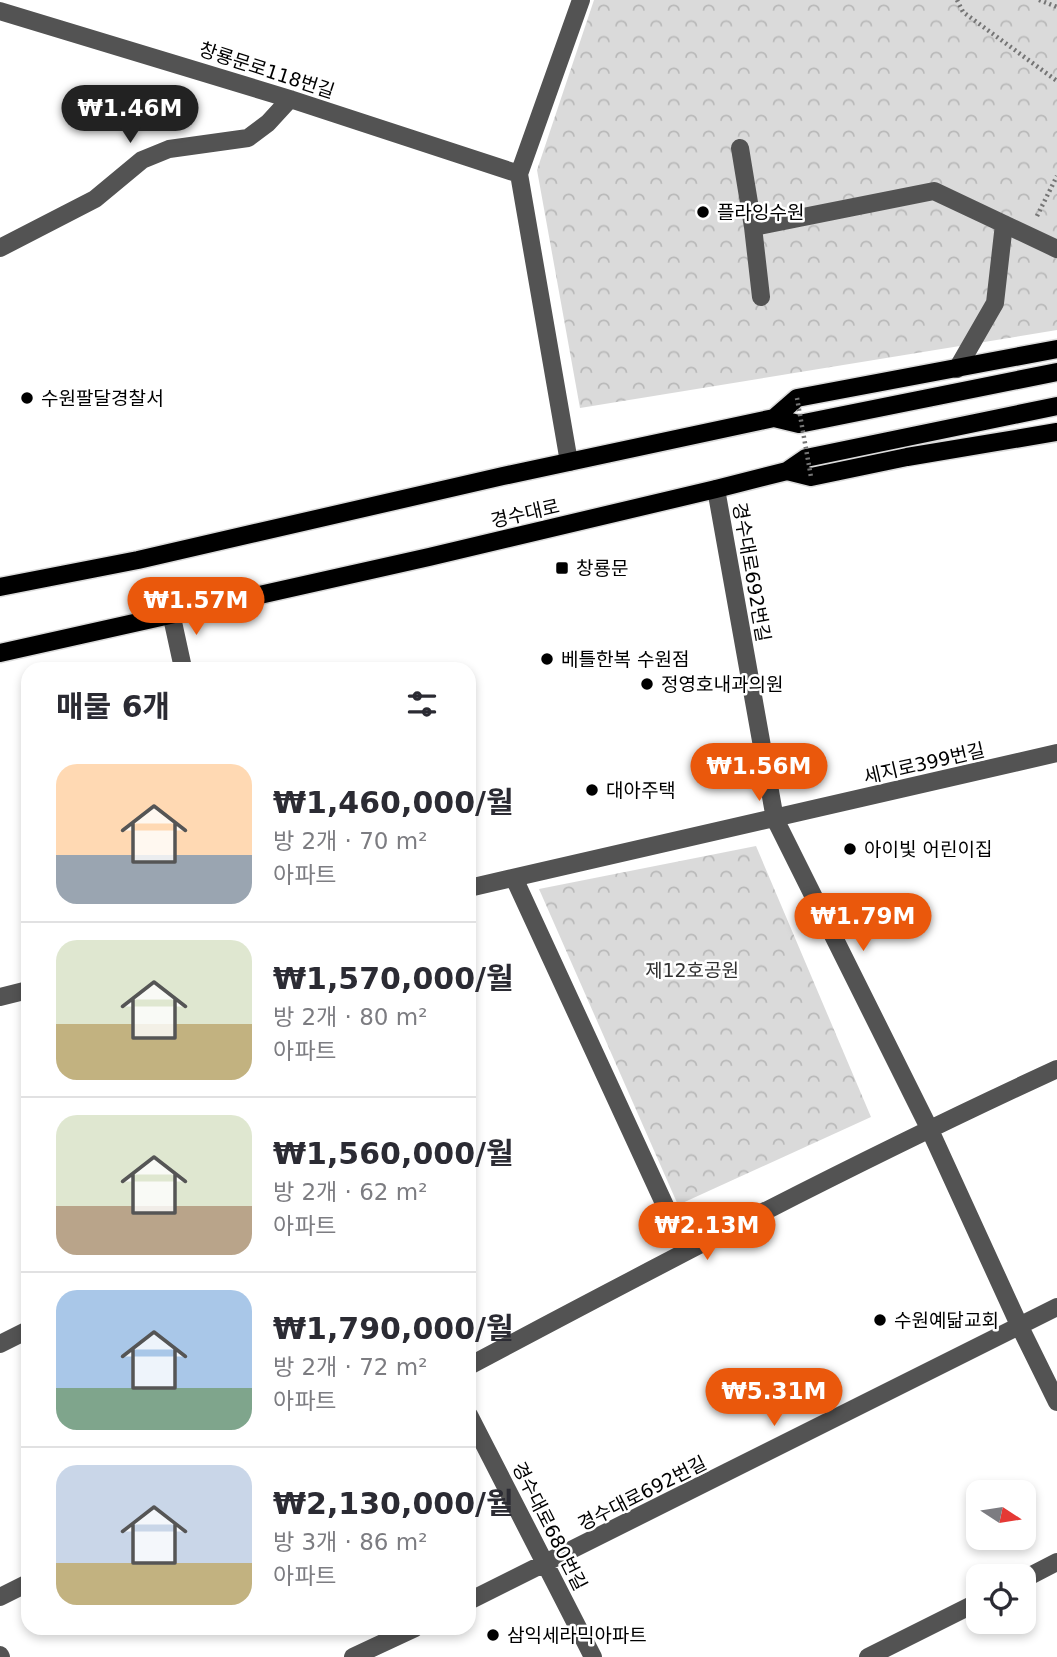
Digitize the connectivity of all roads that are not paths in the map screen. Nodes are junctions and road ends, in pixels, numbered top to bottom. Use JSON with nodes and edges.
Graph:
{"nodes":[{"id":1,"x":581,"y":0,"type":"edge"},
{"id":2,"x":0,"y":11,"type":"edge"},
{"id":3,"x":290,"y":99,"type":"junction"},
{"id":4,"x":740,"y":148,"type":"dead end"},
{"id":5,"x":519,"y":174,"type":"junction"},
{"id":6,"x":1004,"y":225,"type":"junction"},
{"id":7,"x":753,"y":227,"type":"junction"},
{"id":8,"x":0,"y":248,"type":"edge"},
{"id":9,"x":1057,"y":249,"type":"edge"},
{"id":10,"x":761,"y":297,"type":"dead end"},
{"id":11,"x":1057,"y":349,"type":"edge"},
{"id":12,"x":957,"y":369,"type":"junction"},
{"id":13,"x":1057,"y":372,"type":"edge"},
{"id":14,"x":1057,"y":406,"type":"edge"},
{"id":15,"x":774,"y":418,"type":"junction"},
{"id":16,"x":1057,"y":432,"type":"edge"},
{"id":17,"x":569,"y":462,"type":"junction"},
{"id":18,"x":787,"y":471,"type":"junction"},
{"id":19,"x":716,"y":489,"type":"junction"},
{"id":20,"x":0,"y":587,"type":"edge"},
{"id":21,"x":172,"y":613,"type":"junction"},
{"id":22,"x":0,"y":653,"type":"edge"},
{"id":23,"x":182,"y":662,"type":"edge"},
{"id":24,"x":1057,"y":754,"type":"edge"},
{"id":25,"x":775,"y":819,"type":"junction"},
{"id":26,"x":514,"y":878,"type":"junction"},
{"id":27,"x":476,"y":886,"type":"edge"},
{"id":28,"x":21,"y":992,"type":"edge"},
{"id":29,"x":0,"y":997,"type":"edge"},
{"id":30,"x":1057,"y":1069,"type":"edge"},
{"id":31,"x":929,"y":1128,"type":"junction"},
{"id":32,"x":686,"y":1251,"type":"junction"},
{"id":33,"x":1057,"y":1307,"type":"edge"},
{"id":34,"x":1020,"y":1327,"type":"junction"},
{"id":35,"x":21,"y":1334,"type":"edge"},
{"id":36,"x":0,"y":1344,"type":"edge"},
{"id":37,"x":476,"y":1362,"type":"edge"},
{"id":38,"x":1057,"y":1402,"type":"edge"},
{"id":39,"x":476,"y":1429,"type":"edge"},
{"id":40,"x":1057,"y":1562,"type":"edge"},
{"id":41,"x":546,"y":1564,"type":"junction"},
{"id":42,"x":1036,"y":1573,"type":"edge"},
{"id":43,"x":21,"y":1586,"type":"edge"},
{"id":44,"x":0,"y":1597,"type":"edge"},
{"id":45,"x":476,"y":1598,"type":"edge"},
{"id":46,"x":966,"y":1608,"type":"edge"},
{"id":47,"x":400,"y":1635,"type":"edge"},
{"id":48,"x":353,"y":1657,"type":"edge"},
{"id":49,"x":593,"y":1657,"type":"edge"},
{"id":50,"x":868,"y":1657,"type":"edge"}],
"edges":[{"from":1,"to":5,"type":"street"},
{"from":2,"to":3,"type":"street","name":"창룡문로118번길"},
{"from":3,"to":5,"type":"street","name":"창룡문로118번길"},
{"from":3,"to":8,"type":"street"},
{"from":4,"to":7,"type":"street"},
{"from":5,"to":17,"type":"street"},
{"from":6,"to":7,"type":"street"},
{"from":6,"to":9,"type":"street"},
{"from":6,"to":12,"type":"street"},
{"from":7,"to":10,"type":"street"},
{"from":11,"to":12,"type":"main road"},
{"from":12,"to":15,"type":"main road"},
{"from":13,"to":15,"type":"main road","name":"경수대로"},
{"from":14,"to":18,"type":"main road","name":"경수대로"},
{"from":15,"to":17,"type":"main road","name":"경수대로"},
{"from":16,"to":18,"type":"main road"},
{"from":17,"to":20,"type":"main road","name":"경수대로"},
{"from":18,"to":19,"type":"main road","name":"경수대로"},
{"from":19,"to":21,"type":"main road","name":"경수대로"},
{"from":19,"to":25,"type":"street","name":"경수대로692번길"},
{"from":21,"to":22,"type":"main road","name":"경수대로"},
{"from":21,"to":23,"type":"street"},
{"from":24,"to":25,"type":"street","name":"세지로399번길"},
{"from":25,"to":26,"type":"street","name":"세지로399번길"},
{"from":25,"to":31,"type":"street","name":"경수대로692번길"},
{"from":26,"to":27,"type":"street","name":"세지로399번길"},
{"from":26,"to":32,"type":"street"},
{"from":28,"to":29,"type":"street"},
{"from":30,"to":31,"type":"street"},
{"from":31,"to":32,"type":"street"},
{"from":31,"to":34,"type":"street","name":"경수대로692번길"},
{"from":32,"to":37,"type":"street"},
{"from":33,"to":34,"type":"street"},
{"from":34,"to":38,"type":"street","name":"경수대로692번길"},
{"from":34,"to":41,"type":"street","name":"경수대로692번길"},
{"from":35,"to":36,"type":"street"},
{"from":39,"to":41,"type":"street","name":"경수대로680번길"},
{"from":40,"to":42,"type":"street"},
{"from":41,"to":45,"type":"street","name":"경수대로692번길"},
{"from":41,"to":49,"type":"street","name":"경수대로680번길"},
{"from":43,"to":44,"type":"street"},
{"from":46,"to":50,"type":"street"},
{"from":47,"to":48,"type":"street"}]}
